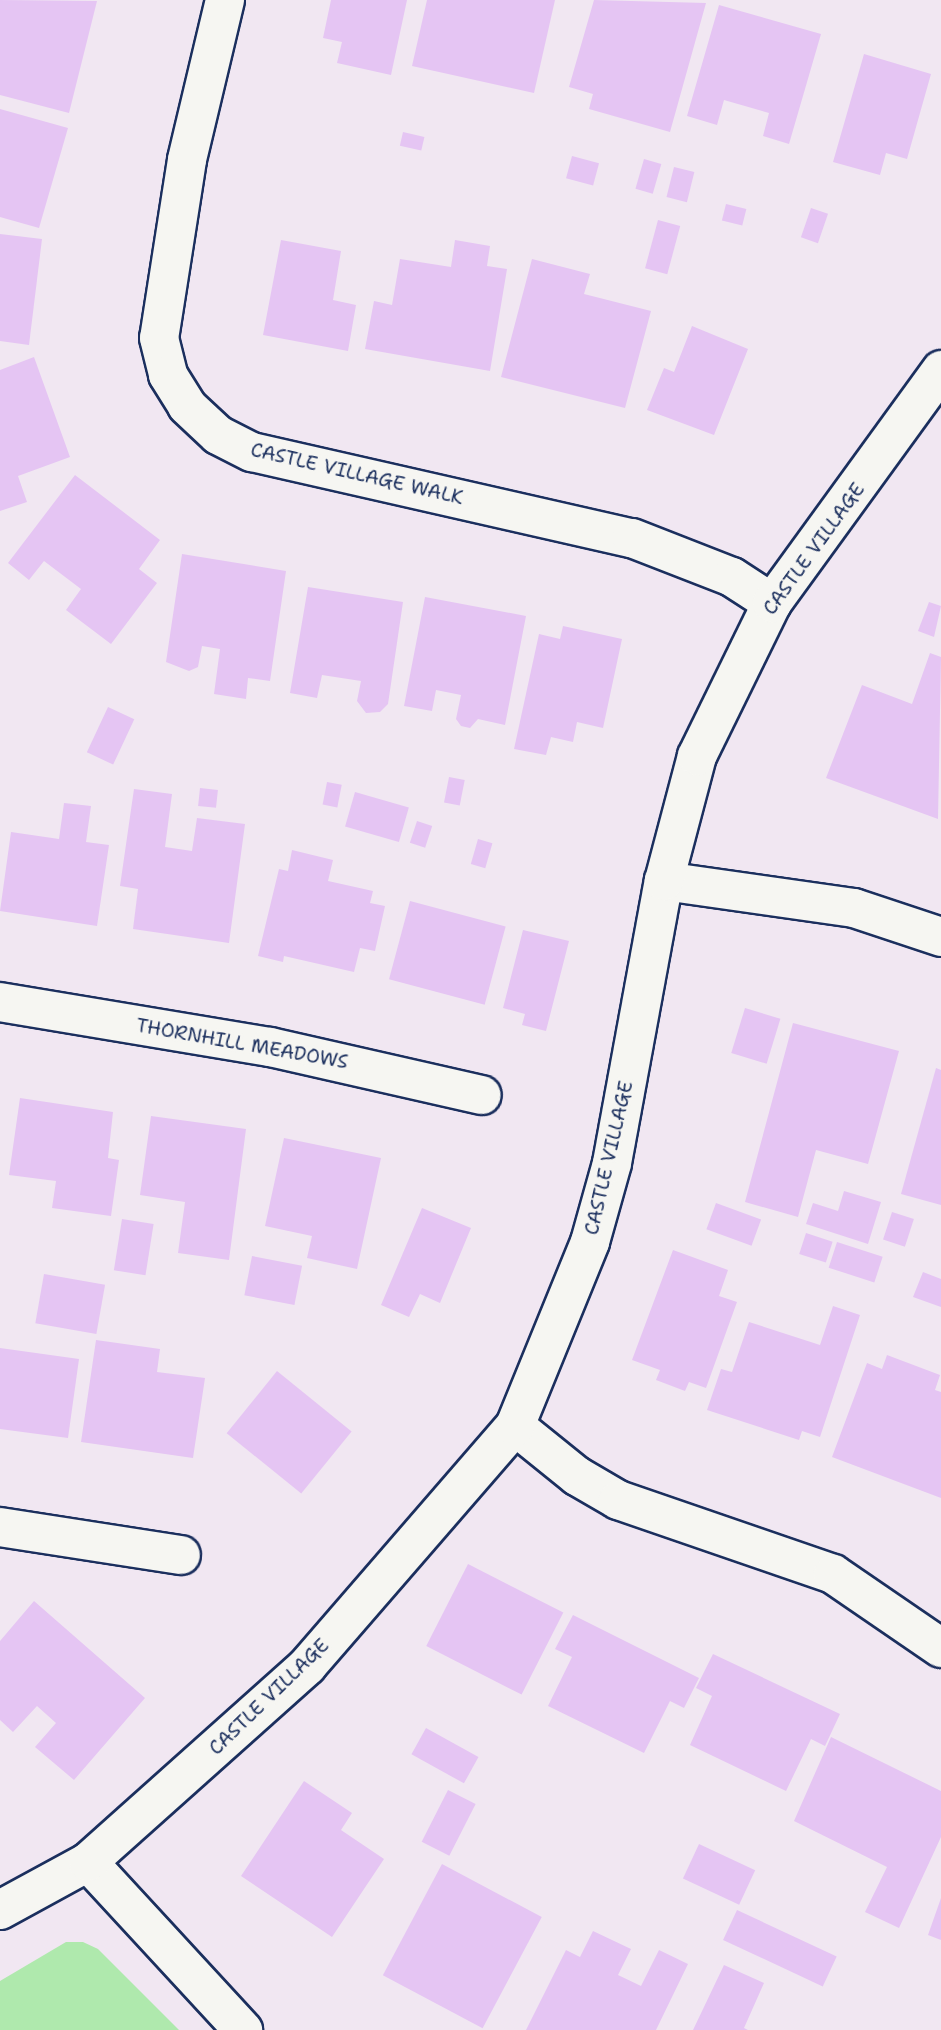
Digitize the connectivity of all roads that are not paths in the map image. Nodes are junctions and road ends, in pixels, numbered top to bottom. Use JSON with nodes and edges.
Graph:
{"nodes":[{"id":1,"x":225,"y":0,"type":"edge"},
{"id":2,"x":941,"y":370,"type":"edge"},
{"id":3,"x":772,"y":603,"type":"junction"},
{"id":4,"x":664,"y":881,"type":"junction"},
{"id":5,"x":941,"y":937,"type":"edge"},
{"id":6,"x":0,"y":1002,"type":"edge"},
{"id":7,"x":482,"y":1095,"type":"dead end"},
{"id":8,"x":515,"y":1426,"type":"junction"},
{"id":9,"x":0,"y":1527,"type":"edge"},
{"id":10,"x":181,"y":1555,"type":"dead end"},
{"id":11,"x":941,"y":1648,"type":"edge"},
{"id":12,"x":88,"y":1862,"type":"junction"},
{"id":13,"x":0,"y":1910,"type":"edge"},
{"id":14,"x":243,"y":2030,"type":"edge"}],
"edges":[{"from":1,"to":3,"type":"street","name":"CASTLE VILLAGE WALK"},
{"from":2,"to":3,"type":"street","name":"CASTLE VILLAGE"},
{"from":3,"to":4,"type":"street","name":"CASTLE VILLAGE"},
{"from":4,"to":5,"type":"street"},
{"from":4,"to":8,"type":"street","name":"CASTLE VILLAGE"},
{"from":6,"to":7,"type":"street","name":"THORNHILL MEADOWS"},
{"from":8,"to":11,"type":"street"},
{"from":8,"to":12,"type":"street","name":"CASTLE VILLAGE"},
{"from":9,"to":10,"type":"street"},
{"from":12,"to":13,"type":"street","name":"CASTLE VILLAGE"},
{"from":12,"to":14,"type":"street"}]}
